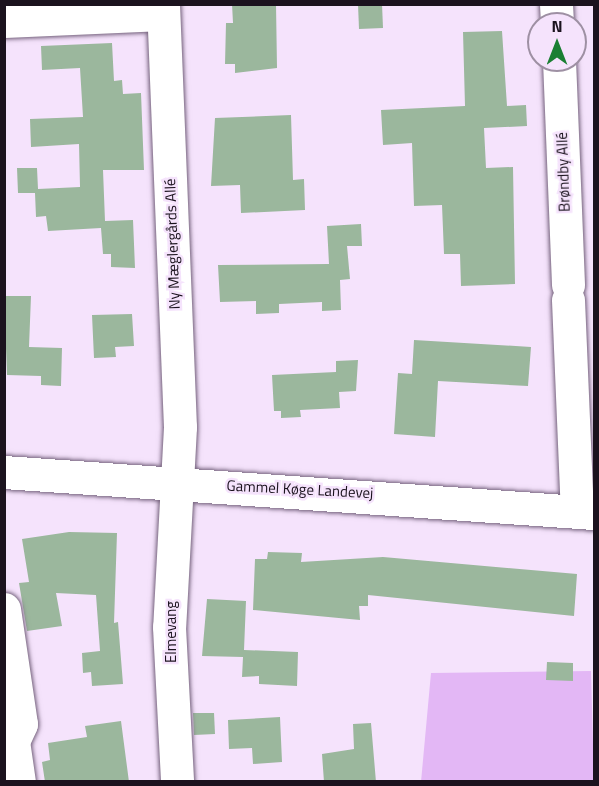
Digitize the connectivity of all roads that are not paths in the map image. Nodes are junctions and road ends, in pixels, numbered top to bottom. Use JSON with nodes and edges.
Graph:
{"nodes":[{"id":1,"x":163,"y":9,"type":"edge"},
{"id":2,"x":4,"y":21,"type":"edge"},
{"id":3,"x":559,"y":72,"type":"edge"},
{"id":4,"x":4,"y":472,"type":"edge"},
{"id":5,"x":176,"y":483,"type":"junction"},
{"id":6,"x":586,"y":512,"type":"edge"},
{"id":7,"x":4,"y":609,"type":"edge"},
{"id":8,"x":19,"y":782,"type":"edge"},
{"id":9,"x":177,"y":782,"type":"edge"}],
"edges":[{"from":1,"to":2,"type":"street"},
{"from":1,"to":5,"type":"street","name":"Ny Mæglergårds Allé"},
{"from":3,"to":6,"type":"street","name":"Brøndby Allé"},
{"from":4,"to":5,"type":"street","name":"Gammel Køge Landevej"},
{"from":5,"to":6,"type":"street","name":"Gammel Køge Landevej"},
{"from":5,"to":9,"type":"street","name":"Elmevang"},
{"from":7,"to":8,"type":"street"}]}
